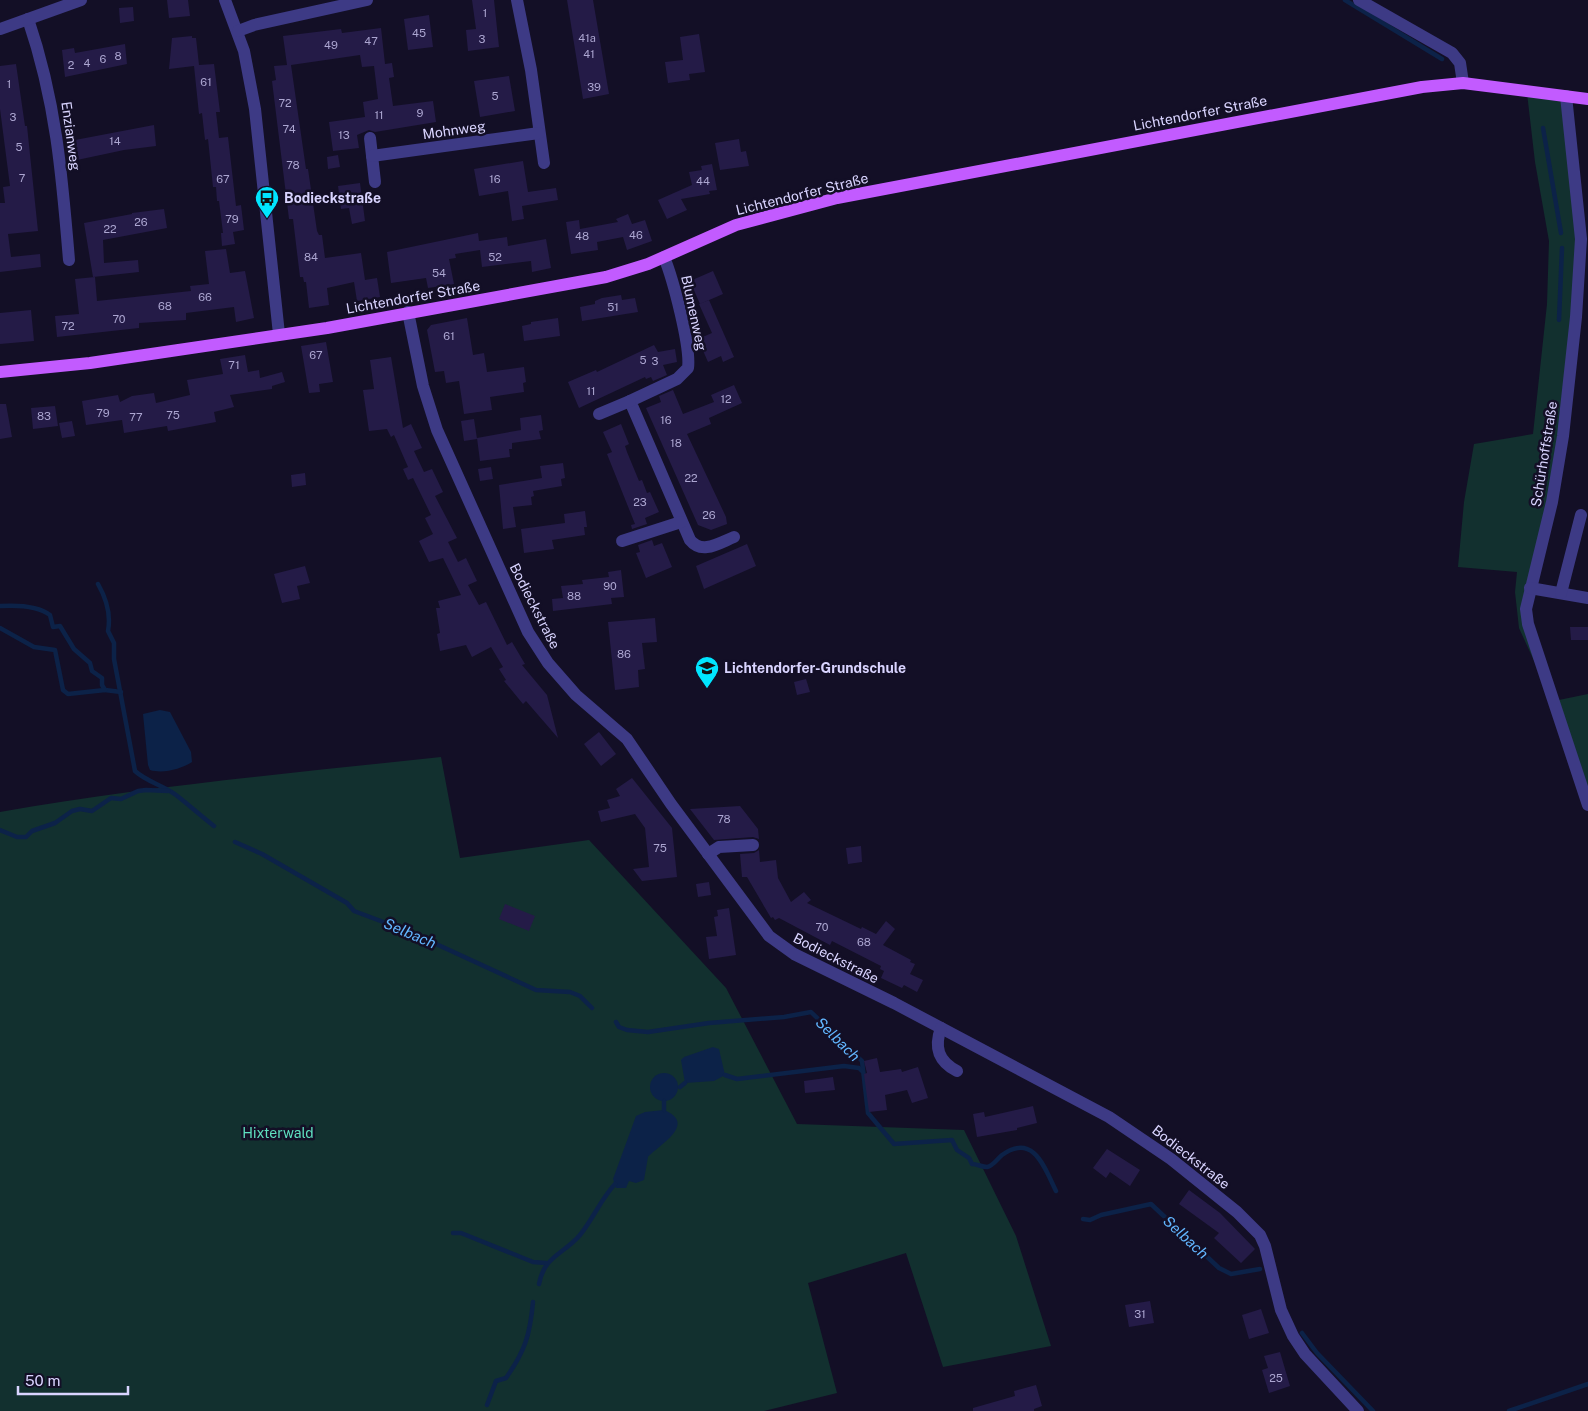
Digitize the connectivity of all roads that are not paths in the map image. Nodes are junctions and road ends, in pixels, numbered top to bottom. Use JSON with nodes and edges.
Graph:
{"nodes":[{"id":1,"x":81,"y":0,"type":"edge"},
{"id":2,"x":226,"y":0,"type":"edge"},
{"id":3,"x":367,"y":0,"type":"edge"},
{"id":4,"x":517,"y":0,"type":"edge"},
{"id":5,"x":1359,"y":0,"type":"edge"},
{"id":6,"x":28,"y":19,"type":"junction"},
{"id":7,"x":0,"y":29,"type":"edge"},
{"id":8,"x":238,"y":31,"type":"junction"},
{"id":9,"x":1463,"y":83,"type":"junction"},
{"id":10,"x":1566,"y":96,"type":"junction"},
{"id":11,"x":1588,"y":99,"type":"edge"},
{"id":12,"x":539,"y":133,"type":"junction"},
{"id":13,"x":370,"y":138,"type":"dead end"},
{"id":14,"x":372,"y":156,"type":"junction"},
{"id":15,"x":544,"y":163,"type":"dead end"},
{"id":16,"x":375,"y":182,"type":"dead end"},
{"id":17,"x":664,"y":257,"type":"junction"},
{"id":18,"x":69,"y":260,"type":"dead end"},
{"id":19,"x":408,"y":312,"type":"junction"},
{"id":20,"x":279,"y":334,"type":"junction"},
{"id":21,"x":0,"y":372,"type":"edge"},
{"id":22,"x":630,"y":401,"type":"junction"},
{"id":23,"x":599,"y":414,"type":"dead end"},
{"id":24,"x":1581,"y":516,"type":"dead end"},
{"id":25,"x":681,"y":522,"type":"junction"},
{"id":26,"x":734,"y":538,"type":"dead end"},
{"id":27,"x":622,"y":541,"type":"dead end"},
{"id":28,"x":1530,"y":588,"type":"junction"},
{"id":29,"x":1561,"y":593,"type":"junction"},
{"id":30,"x":1588,"y":598,"type":"edge"},
{"id":31,"x":1588,"y":805,"type":"edge"},
{"id":32,"x":753,"y":845,"type":"dead end"},
{"id":33,"x":708,"y":854,"type":"junction"},
{"id":34,"x":940,"y":1028,"type":"junction"},
{"id":35,"x":957,"y":1071,"type":"dead end"},
{"id":36,"x":1358,"y":1411,"type":"edge"}],
"edges":[{"from":1,"to":6,"type":"street"},
{"from":2,"to":8,"type":"street"},
{"from":3,"to":8,"type":"street"},
{"from":4,"to":12,"type":"street"},
{"from":5,"to":9,"type":"street"},
{"from":6,"to":7,"type":"street"},
{"from":6,"to":18,"type":"street","name":"Enzianweg"},
{"from":8,"to":20,"type":"street"},
{"from":9,"to":10,"type":"main road","name":"Lichtendorfer Straße"},
{"from":9,"to":17,"type":"main road","name":"Lichtendorfer Straße"},
{"from":10,"to":11,"type":"main road","name":"Lichtendorfer Straße"},
{"from":10,"to":28,"type":"street","name":"Schürhoffstraße"},
{"from":12,"to":14,"type":"street","name":"Mohnweg"},
{"from":12,"to":15,"type":"street"},
{"from":13,"to":14,"type":"street"},
{"from":14,"to":16,"type":"street"},
{"from":17,"to":19,"type":"main road","name":"Lichtendorfer Straße"},
{"from":17,"to":22,"type":"street","name":"Blumenweg"},
{"from":19,"to":20,"type":"main road","name":"Lichtendorfer Straße"},
{"from":19,"to":33,"type":"street","name":"Bodieckstraße"},
{"from":20,"to":21,"type":"main road","name":"Lichtendorfer Straße"},
{"from":22,"to":23,"type":"street","name":"Blumenweg"},
{"from":22,"to":25,"type":"street"},
{"from":24,"to":29,"type":"street"},
{"from":25,"to":26,"type":"street"},
{"from":25,"to":27,"type":"street"},
{"from":28,"to":29,"type":"street"},
{"from":28,"to":31,"type":"street","name":"Schürhoffstraße"},
{"from":29,"to":30,"type":"street"},
{"from":32,"to":33,"type":"street"},
{"from":33,"to":34,"type":"street","name":"Bodieckstraße"},
{"from":34,"to":35,"type":"street"},
{"from":34,"to":36,"type":"street","name":"Bodieckstraße"}]}
